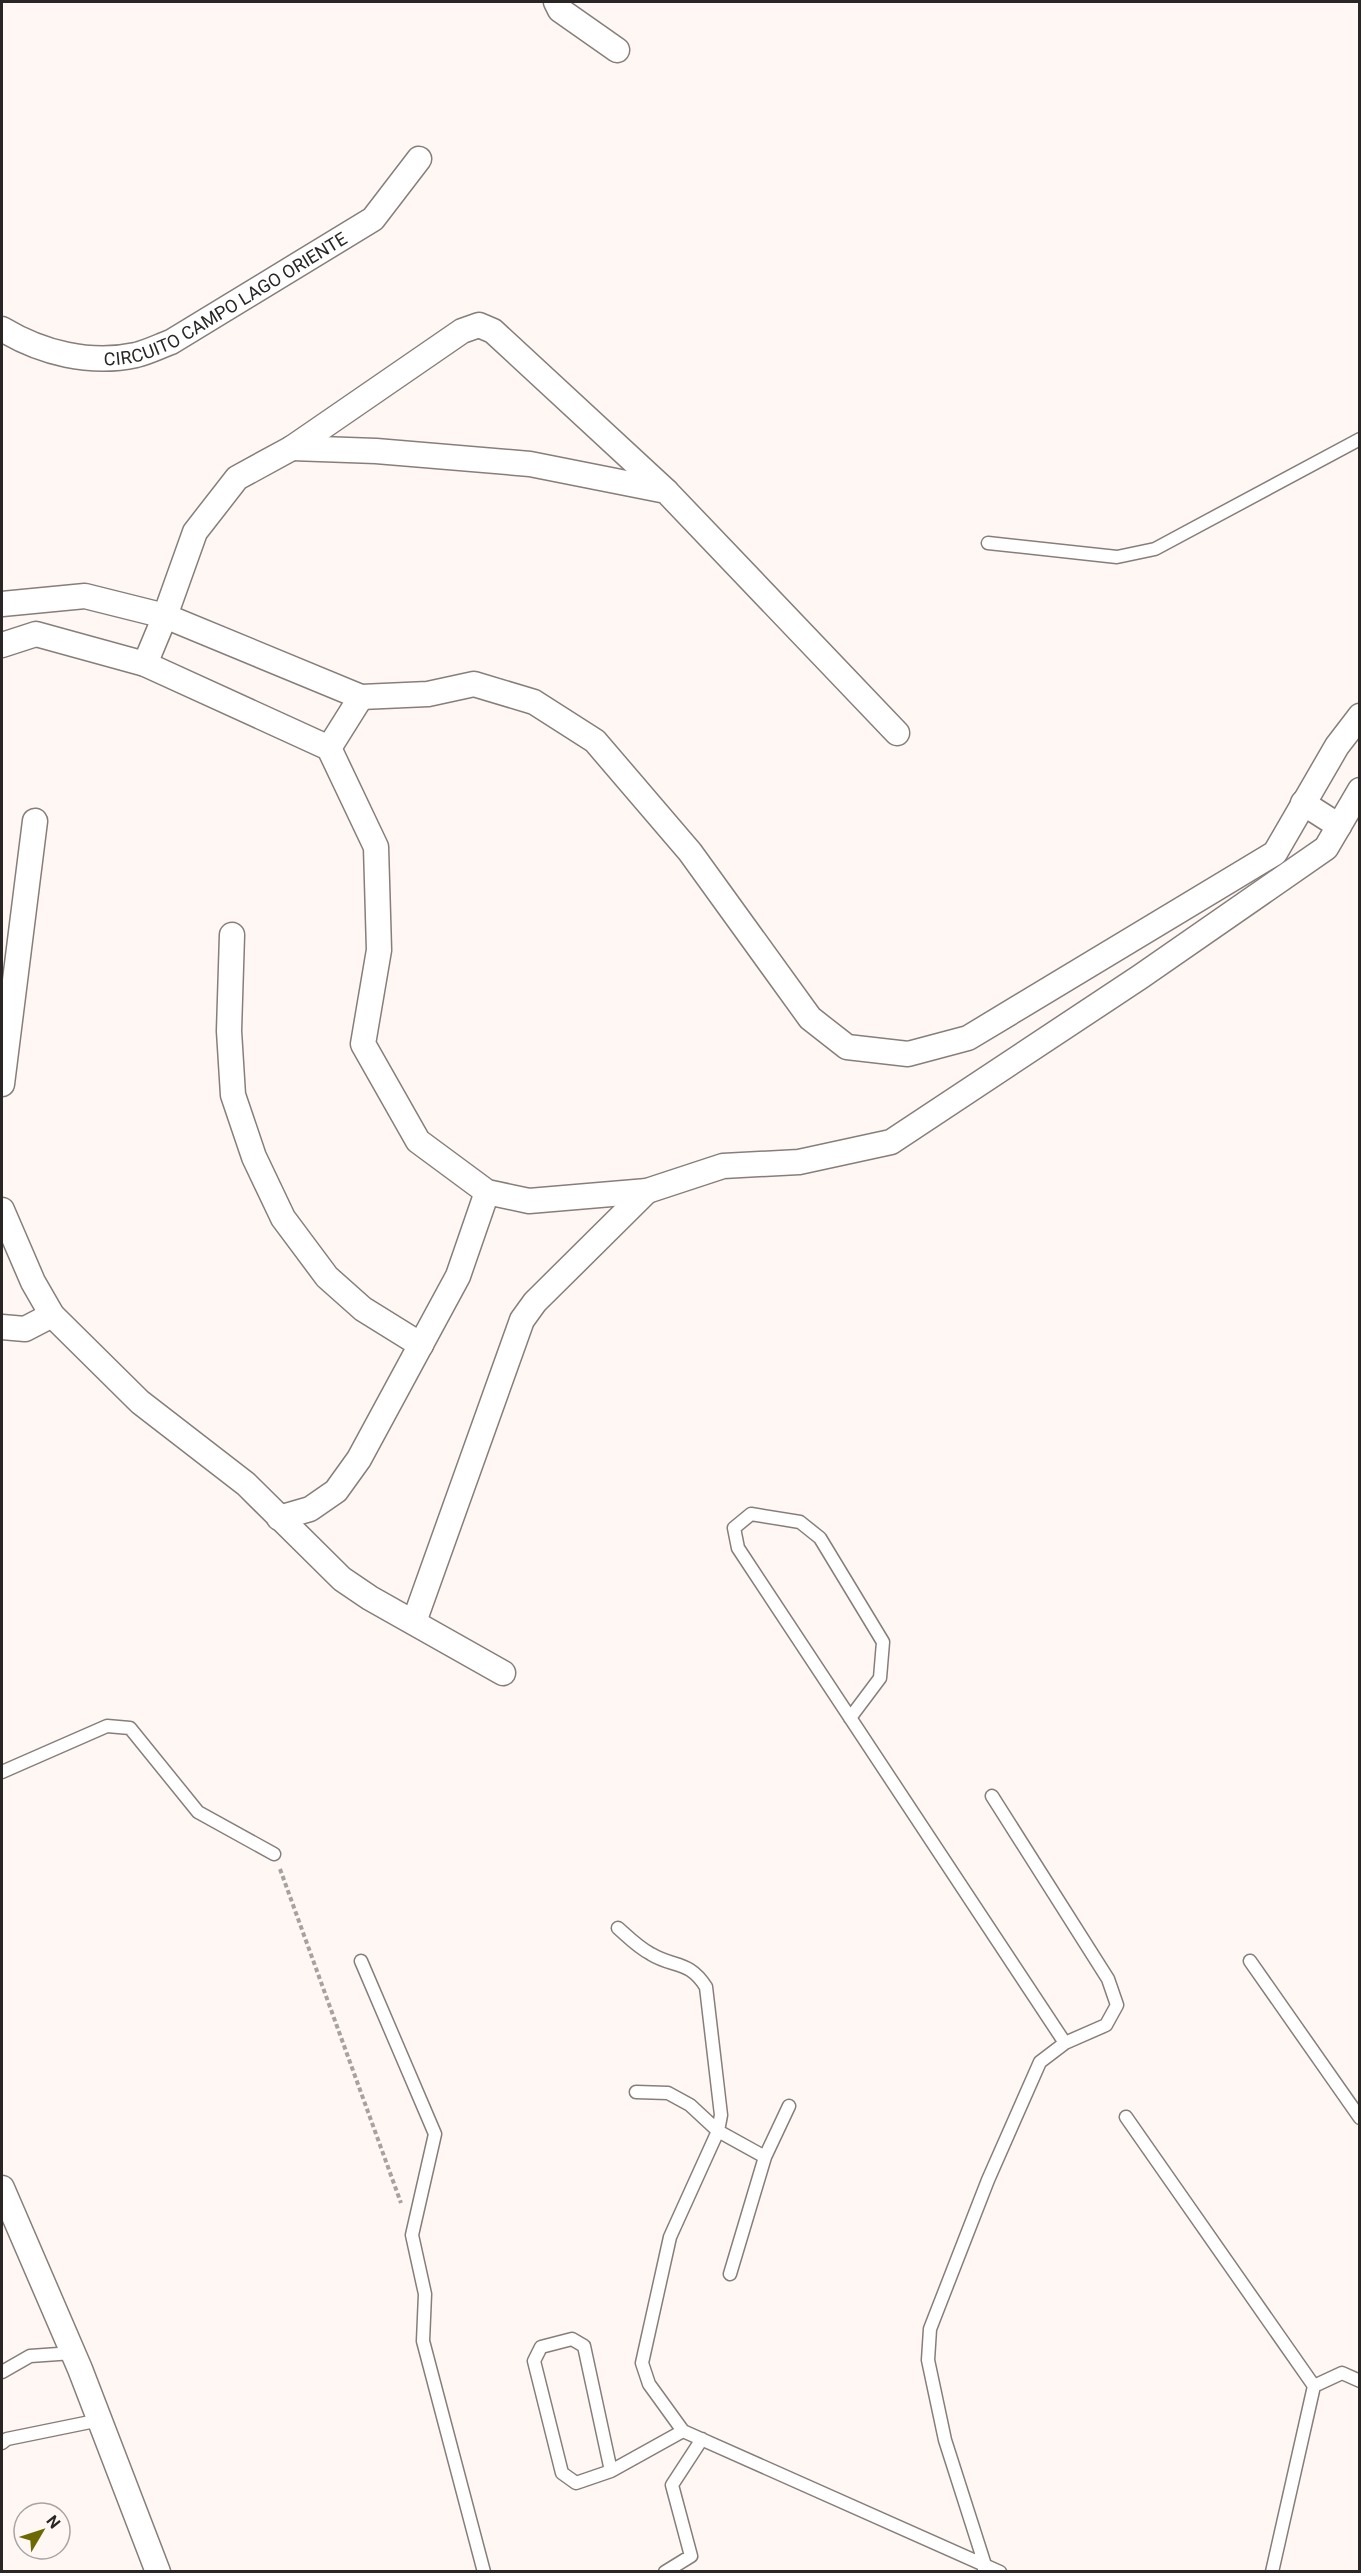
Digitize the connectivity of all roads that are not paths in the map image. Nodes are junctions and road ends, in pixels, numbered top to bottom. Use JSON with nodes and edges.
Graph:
{"nodes":[{"id":1,"x":556,"y":2,"type":"edge"},
{"id":2,"x":617,"y":50,"type":"dead end"},
{"id":3,"x":419,"y":159,"type":"dead end"},
{"id":4,"x":2,"y":329,"type":"edge"},
{"id":5,"x":1359,"y":438,"type":"edge"},
{"id":6,"x":292,"y":448,"type":"junction"},
{"id":7,"x":666,"y":491,"type":"junction"},
{"id":8,"x":988,"y":543,"type":"dead end"},
{"id":9,"x":2,"y":604,"type":"edge"},
{"id":10,"x":165,"y":616,"type":"junction"},
{"id":11,"x":2,"y":645,"type":"edge"},
{"id":12,"x":145,"y":664,"type":"junction"},
{"id":13,"x":361,"y":697,"type":"junction"},
{"id":14,"x":1359,"y":716,"type":"edge"},
{"id":15,"x":897,"y":733,"type":"dead end"},
{"id":16,"x":329,"y":748,"type":"junction"},
{"id":17,"x":1359,"y":790,"type":"edge"},
{"id":18,"x":1303,"y":803,"type":"junction"},
{"id":19,"x":35,"y":821,"type":"dead end"},
{"id":20,"x":1339,"y":826,"type":"junction"},
{"id":21,"x":232,"y":935,"type":"dead end"},
{"id":22,"x":1118,"y":948,"type":"junction"},
{"id":23,"x":1140,"y":977,"type":"junction"},
{"id":24,"x":2,"y":1084,"type":"edge"},
{"id":25,"x":647,"y":1191,"type":"junction"},
{"id":26,"x":487,"y":1192,"type":"junction"},
{"id":27,"x":2,"y":1214,"type":"edge"},
{"id":28,"x":52,"y":1315,"type":"junction"},
{"id":29,"x":2,"y":1327,"type":"edge"},
{"id":30,"x":421,"y":1345,"type":"junction"},
{"id":31,"x":279,"y":1518,"type":"junction"},
{"id":32,"x":414,"y":1622,"type":"junction"},
{"id":33,"x":503,"y":1673,"type":"dead end"},
{"id":34,"x":850,"y":1718,"type":"junction"},
{"id":35,"x":2,"y":1772,"type":"edge"},
{"id":36,"x":992,"y":1796,"type":"dead end"},
{"id":37,"x":274,"y":1854,"type":"road end"},
{"id":38,"x":618,"y":1928,"type":"dead end"},
{"id":39,"x":361,"y":1961,"type":"dead end"},
{"id":40,"x":1250,"y":1961,"type":"dead end"},
{"id":41,"x":1065,"y":2043,"type":"junction"},
{"id":42,"x":636,"y":2092,"type":"dead end"},
{"id":43,"x":789,"y":2106,"type":"dead end"},
{"id":44,"x":1126,"y":2117,"type":"dead end"},
{"id":45,"x":1359,"y":2118,"type":"edge"},
{"id":46,"x":718,"y":2131,"type":"junction"},
{"id":47,"x":765,"y":2157,"type":"junction"},
{"id":48,"x":2,"y":2188,"type":"edge"},
{"id":49,"x":730,"y":2274,"type":"dead end"},
{"id":50,"x":73,"y":2353,"type":"junction"},
{"id":51,"x":2,"y":2372,"type":"edge"},
{"id":52,"x":1359,"y":2381,"type":"edge"},
{"id":53,"x":1314,"y":2386,"type":"junction"},
{"id":54,"x":100,"y":2420,"type":"junction"},
{"id":55,"x":683,"y":2430,"type":"junction"},
{"id":56,"x":702,"y":2439,"type":"junction"},
{"id":57,"x":2,"y":2443,"type":"edge"},
{"id":58,"x":611,"y":2471,"type":"junction"},
{"id":59,"x":984,"y":2568,"type":"edge"},
{"id":60,"x":158,"y":2571,"type":"edge"},
{"id":61,"x":484,"y":2571,"type":"edge"},
{"id":62,"x":665,"y":2571,"type":"edge"},
{"id":63,"x":1000,"y":2571,"type":"edge"},
{"id":64,"x":1272,"y":2571,"type":"edge"}],
"edges":[{"from":1,"to":2,"type":"street"},
{"from":3,"to":4,"type":"street","name":"CIRCUITO CAMPO LAGO ORIENTE"},
{"from":5,"to":8,"type":"lane"},
{"from":6,"to":7,"type":"street"},
{"from":6,"to":7,"type":"street"},
{"from":6,"to":10,"type":"street"},
{"from":7,"to":15,"type":"street"},
{"from":9,"to":10,"type":"street"},
{"from":10,"to":12,"type":"street"},
{"from":10,"to":13,"type":"street"},
{"from":11,"to":12,"type":"street"},
{"from":12,"to":16,"type":"street"},
{"from":13,"to":16,"type":"street"},
{"from":13,"to":22,"type":"street"},
{"from":14,"to":18,"type":"street"},
{"from":16,"to":26,"type":"street"},
{"from":17,"to":20,"type":"street"},
{"from":18,"to":20,"type":"street"},
{"from":18,"to":22,"type":"street"},
{"from":19,"to":24,"type":"street"},
{"from":20,"to":23,"type":"street"},
{"from":21,"to":30,"type":"street"},
{"from":22,"to":23,"type":"street"},
{"from":23,"to":25,"type":"street"},
{"from":25,"to":26,"type":"street"},
{"from":25,"to":32,"type":"street"},
{"from":26,"to":30,"type":"street"},
{"from":27,"to":28,"type":"street"},
{"from":28,"to":29,"type":"street"},
{"from":28,"to":31,"type":"street"},
{"from":30,"to":31,"type":"street"},
{"from":31,"to":32,"type":"street"},
{"from":32,"to":33,"type":"street"},
{"from":34,"to":34,"type":"lane"},
{"from":34,"to":41,"type":"lane"},
{"from":35,"to":37,"type":"lane"},
{"from":36,"to":41,"type":"lane"},
{"from":38,"to":46,"type":"lane"},
{"from":39,"to":61,"type":"lane"},
{"from":40,"to":45,"type":"lane"},
{"from":41,"to":59,"type":"lane"},
{"from":42,"to":46,"type":"lane"},
{"from":43,"to":47,"type":"lane"},
{"from":44,"to":53,"type":"lane"},
{"from":46,"to":47,"type":"lane"},
{"from":46,"to":55,"type":"lane"},
{"from":47,"to":49,"type":"lane"},
{"from":48,"to":50,"type":"street"},
{"from":50,"to":51,"type":"lane"},
{"from":50,"to":54,"type":"street"},
{"from":52,"to":53,"type":"lane"},
{"from":53,"to":64,"type":"lane"},
{"from":54,"to":57,"type":"lane"},
{"from":54,"to":60,"type":"street"},
{"from":55,"to":56,"type":"lane"},
{"from":55,"to":58,"type":"lane"},
{"from":56,"to":59,"type":"lane"},
{"from":56,"to":62,"type":"lane"},
{"from":58,"to":58,"type":"lane"},
{"from":59,"to":63,"type":"lane"}]}
